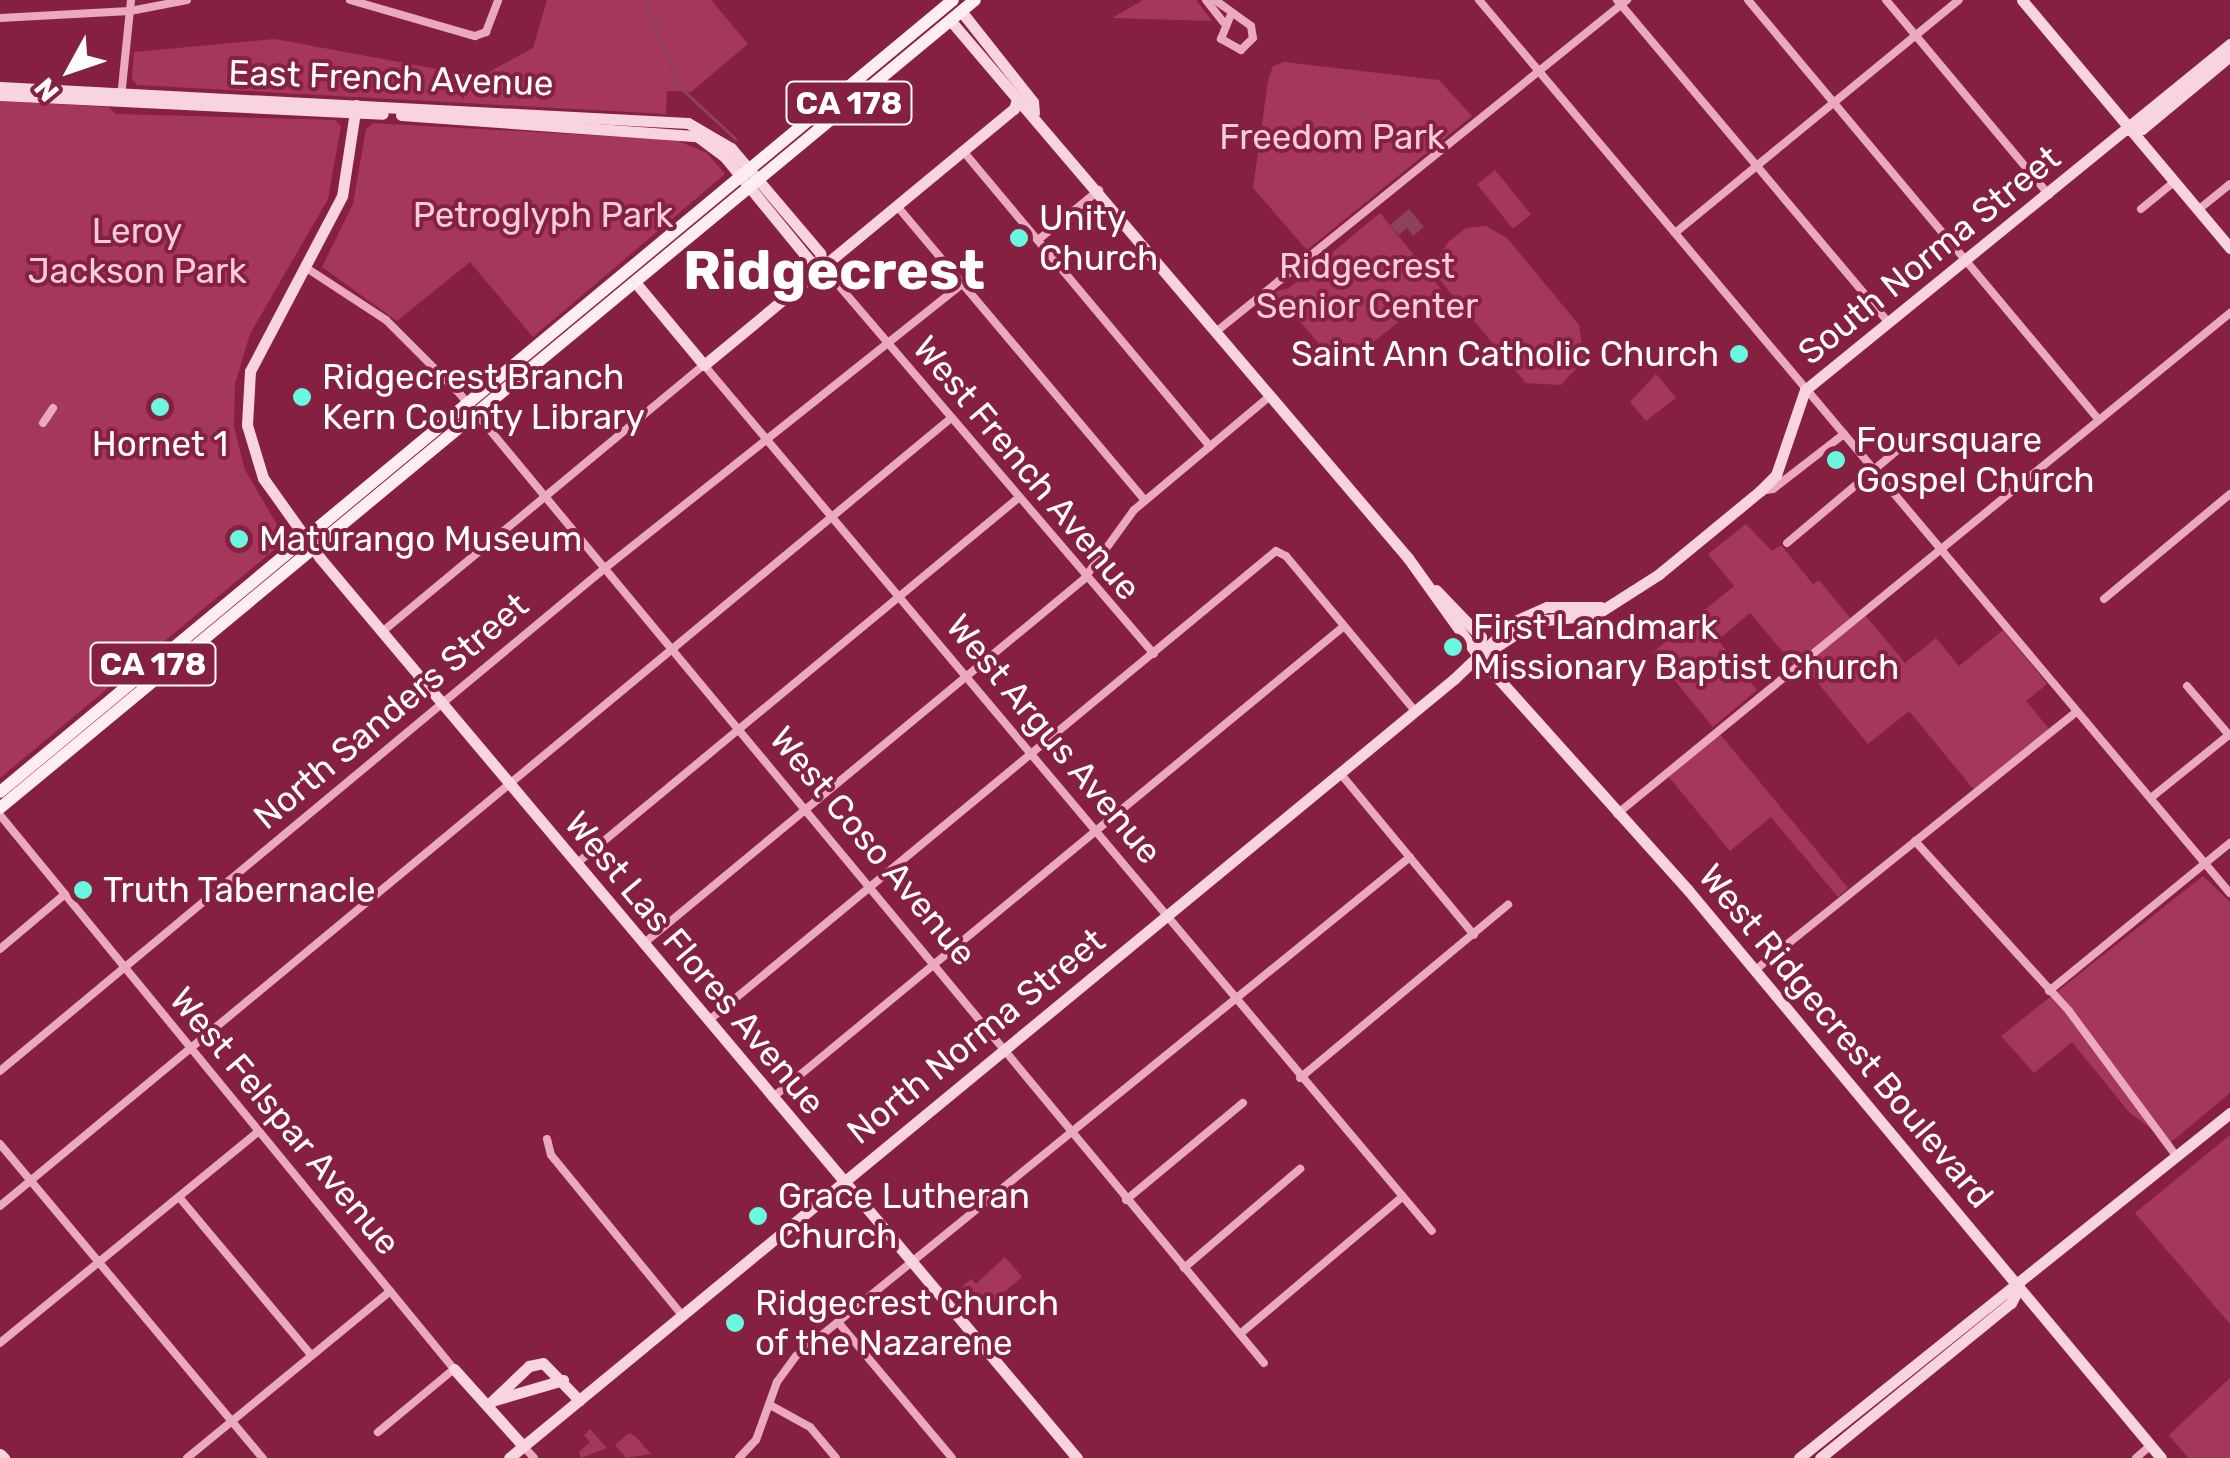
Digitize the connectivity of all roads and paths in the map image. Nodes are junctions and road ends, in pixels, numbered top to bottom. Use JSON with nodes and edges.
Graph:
{"nodes":[{"id":1,"x":131,"y":0,"type":"edge"},
{"id":2,"x":187,"y":0,"type":"edge"},
{"id":3,"x":350,"y":0,"type":"edge"},
{"id":4,"x":498,"y":0,"type":"edge"},
{"id":5,"x":975,"y":0,"type":"edge"},
{"id":6,"x":1206,"y":0,"type":"edge"},
{"id":7,"x":1215,"y":0,"type":"edge"},
{"id":8,"x":1480,"y":0,"type":"edge"},
{"id":9,"x":1748,"y":0,"type":"edge"},
{"id":10,"x":1886,"y":0,"type":"edge"},
{"id":11,"x":1959,"y":0,"type":"edge"},
{"id":12,"x":2022,"y":0,"type":"edge"},
{"id":13,"x":1622,"y":2,"type":"edge"},
{"id":14,"x":949,"y":6,"type":"edge"},
{"id":15,"x":130,"y":11,"type":"junction"},
{"id":16,"x":0,"y":18,"type":"edge"},
{"id":17,"x":1226,"y":19,"type":"junction"},
{"id":18,"x":1916,"y":36,"type":"junction"},
{"id":19,"x":2230,"y":44,"type":"edge"},
{"id":20,"x":2230,"y":56,"type":"edge"},
{"id":21,"x":1538,"y":70,"type":"junction"},
{"id":22,"x":1020,"y":85,"type":"junction"},
{"id":23,"x":0,"y":86,"type":"edge"},
{"id":24,"x":0,"y":95,"type":"edge"},
{"id":25,"x":121,"y":97,"type":"junction"},
{"id":26,"x":836,"y":97,"type":"junction"},
{"id":27,"x":1017,"y":100,"type":"junction"},
{"id":28,"x":1834,"y":102,"type":"junction"},
{"id":29,"x":355,"y":111,"type":"junction"},
{"id":30,"x":1034,"y":113,"type":"junction"},
{"id":31,"x":2130,"y":130,"type":"junction"},
{"id":32,"x":803,"y":142,"type":"junction"},
{"id":33,"x":963,"y":151,"type":"junction"},
{"id":34,"x":1756,"y":166,"type":"junction"},
{"id":35,"x":749,"y":178,"type":"junction"},
{"id":36,"x":2174,"y":182,"type":"junction"},
{"id":37,"x":2230,"y":184,"type":"edge"},
{"id":38,"x":1098,"y":190,"type":"junction"},
{"id":39,"x":2048,"y":195,"type":"junction"},
{"id":40,"x":897,"y":206,"type":"junction"},
{"id":41,"x":2141,"y":208,"type":"dead end"},
{"id":42,"x":2198,"y":210,"type":"junction"},
{"id":43,"x":678,"y":229,"type":"junction"},
{"id":44,"x":1675,"y":232,"type":"junction"},
{"id":45,"x":1038,"y":240,"type":"junction"},
{"id":46,"x":2230,"y":248,"type":"edge"},
{"id":47,"x":1966,"y":261,"type":"junction"},
{"id":48,"x":304,"y":267,"type":"junction"},
{"id":49,"x":823,"y":268,"type":"junction"},
{"id":50,"x":634,"y":282,"type":"junction"},
{"id":51,"x":962,"y":284,"type":"junction"},
{"id":52,"x":2230,"y":313,"type":"edge"},
{"id":53,"x":1889,"y":323,"type":"junction"},
{"id":54,"x":1217,"y":331,"type":"junction"},
{"id":55,"x":888,"y":345,"type":"junction"},
{"id":56,"x":704,"y":365,"type":"junction"},
{"id":57,"x":1804,"y":390,"type":"junction"},
{"id":58,"x":1270,"y":396,"type":"junction"},
{"id":59,"x":53,"y":408,"type":"dead end"},
{"id":60,"x":471,"y":408,"type":"junction"},
{"id":61,"x":950,"y":419,"type":"junction"},
{"id":62,"x":2099,"y":420,"type":"junction"},
{"id":63,"x":43,"y":423,"type":"dead end"},
{"id":64,"x":1844,"y":434,"type":"junction"},
{"id":65,"x":765,"y":437,"type":"junction"},
{"id":66,"x":1907,"y":442,"type":"dead end"},
{"id":67,"x":1210,"y":446,"type":"junction"},
{"id":68,"x":1877,"y":470,"type":"junction"},
{"id":69,"x":1760,"y":492,"type":"junction"},
{"id":70,"x":2230,"y":494,"type":"edge"},
{"id":71,"x":545,"y":496,"type":"junction"},
{"id":72,"x":1017,"y":499,"type":"junction"},
{"id":73,"x":1144,"y":500,"type":"junction"},
{"id":74,"x":832,"y":517,"type":"junction"},
{"id":75,"x":309,"y":542,"type":"junction"},
{"id":76,"x":1787,"y":543,"type":"dead end"},
{"id":77,"x":1939,"y":551,"type":"junction"},
{"id":78,"x":605,"y":568,"type":"junction"},
{"id":79,"x":1084,"y":579,"type":"junction"},
{"id":80,"x":899,"y":596,"type":"junction"},
{"id":81,"x":2104,"y":599,"type":"dead end"},
{"id":82,"x":1343,"y":627,"type":"junction"},
{"id":83,"x":382,"y":632,"type":"junction"},
{"id":84,"x":181,"y":642,"type":"junction"},
{"id":85,"x":672,"y":649,"type":"junction"},
{"id":86,"x":1154,"y":654,"type":"junction"},
{"id":87,"x":1480,"y":657,"type":"junction"},
{"id":88,"x":966,"y":676,"type":"junction"},
{"id":89,"x":2187,"y":686,"type":"dead end"},
{"id":90,"x":143,"y":688,"type":"junction"},
{"id":91,"x":442,"y":704,"type":"junction"},
{"id":92,"x":1415,"y":711,"type":"junction"},
{"id":93,"x":2074,"y":713,"type":"junction"},
{"id":94,"x":739,"y":729,"type":"junction"},
{"id":95,"x":2229,"y":734,"type":"edge"},
{"id":96,"x":1031,"y":755,"type":"junction"},
{"id":97,"x":1340,"y":773,"type":"junction"},
{"id":98,"x":509,"y":784,"type":"junction"},
{"id":99,"x":0,"y":792,"type":"edge"},
{"id":100,"x":2152,"y":797,"type":"junction"},
{"id":101,"x":0,"y":808,"type":"edge"},
{"id":102,"x":807,"y":809,"type":"junction"},
{"id":103,"x":1616,"y":814,"type":"junction"},
{"id":104,"x":0,"y":816,"type":"edge"},
{"id":105,"x":1096,"y":832,"type":"junction"},
{"id":106,"x":1915,"y":841,"type":"junction"},
{"id":107,"x":2230,"y":843,"type":"edge"},
{"id":108,"x":1410,"y":858,"type":"junction"},
{"id":109,"x":576,"y":864,"type":"junction"},
{"id":110,"x":2205,"y":864,"type":"junction"},
{"id":111,"x":872,"y":887,"type":"junction"},
{"id":112,"x":2230,"y":893,"type":"edge"},
{"id":113,"x":65,"y":894,"type":"junction"},
{"id":114,"x":1508,"y":905,"type":"dead end"},
{"id":115,"x":1166,"y":916,"type":"junction"},
{"id":116,"x":1474,"y":935,"type":"junction"},
{"id":117,"x":643,"y":944,"type":"junction"},
{"id":118,"x":0,"y":949,"type":"edge"},
{"id":119,"x":936,"y":964,"type":"junction"},
{"id":120,"x":124,"y":970,"type":"junction"},
{"id":121,"x":1754,"y":971,"type":"junction"},
{"id":122,"x":2050,"y":991,"type":"junction"},
{"id":123,"x":1236,"y":1001,"type":"junction"},
{"id":124,"x":708,"y":1021,"type":"junction"},
{"id":125,"x":190,"y":1048,"type":"junction"},
{"id":126,"x":1006,"y":1048,"type":"junction"},
{"id":127,"x":0,"y":1072,"type":"edge"},
{"id":128,"x":1300,"y":1078,"type":"junction"},
{"id":129,"x":772,"y":1098,"type":"junction"},
{"id":130,"x":1243,"y":1103,"type":"dead end"},
{"id":131,"x":2230,"y":1113,"type":"edge"},
{"id":132,"x":1074,"y":1127,"type":"junction"},
{"id":133,"x":258,"y":1132,"type":"junction"},
{"id":134,"x":547,"y":1139,"type":"dead end"},
{"id":135,"x":0,"y":1144,"type":"edge"},
{"id":136,"x":2177,"y":1157,"type":"junction"},
{"id":137,"x":1300,"y":1169,"type":"dead end"},
{"id":138,"x":31,"y":1180,"type":"junction"},
{"id":139,"x":842,"y":1181,"type":"junction"},
{"id":140,"x":179,"y":1197,"type":"junction"},
{"id":141,"x":1401,"y":1198,"type":"junction"},
{"id":142,"x":1126,"y":1200,"type":"junction"},
{"id":143,"x":0,"y":1206,"type":"edge"},
{"id":144,"x":1432,"y":1231,"type":"dead end"},
{"id":145,"x":99,"y":1262,"type":"junction"},
{"id":146,"x":910,"y":1262,"type":"junction"},
{"id":147,"x":1184,"y":1268,"type":"junction"},
{"id":148,"x":2019,"y":1287,"type":"junction"},
{"id":149,"x":390,"y":1291,"type":"junction"},
{"id":150,"x":682,"y":1315,"type":"junction"},
{"id":151,"x":838,"y":1322,"type":"junction"},
{"id":152,"x":1240,"y":1334,"type":"junction"},
{"id":153,"x":0,"y":1343,"type":"edge"},
{"id":154,"x":310,"y":1355,"type":"junction"},
{"id":155,"x":1264,"y":1363,"type":"dead end"},
{"id":156,"x":454,"y":1370,"type":"junction"},
{"id":157,"x":563,"y":1380,"type":"junction"},
{"id":158,"x":580,"y":1400,"type":"junction"},
{"id":159,"x":489,"y":1403,"type":"junction"},
{"id":160,"x":770,"y":1405,"type":"junction"},
{"id":161,"x":232,"y":1420,"type":"junction"},
{"id":162,"x":378,"y":1432,"type":"dead end"},
{"id":163,"x":523,"y":1446,"type":"junction"},
{"id":164,"x":2150,"y":1446,"type":"junction"},
{"id":165,"x":187,"y":1458,"type":"edge"},
{"id":166,"x":263,"y":1458,"type":"edge"},
{"id":167,"x":509,"y":1458,"type":"edge"},
{"id":168,"x":534,"y":1458,"type":"edge"},
{"id":169,"x":739,"y":1458,"type":"edge"},
{"id":170,"x":836,"y":1458,"type":"edge"},
{"id":171,"x":952,"y":1458,"type":"edge"},
{"id":172,"x":1076,"y":1458,"type":"edge"},
{"id":173,"x":1800,"y":1458,"type":"edge"},
{"id":174,"x":1820,"y":1458,"type":"edge"},
{"id":175,"x":2136,"y":1458,"type":"edge"},
{"id":176,"x":2161,"y":1458,"type":"edge"}],
"edges":[{"from":1,"to":15,"type":"street"},
{"from":2,"to":15,"type":"street"},
{"from":3,"to":4,"type":"street"},
{"from":5,"to":14,"type":"main road"},
{"from":6,"to":17,"type":"street"},
{"from":7,"to":17,"type":"street"},
{"from":8,"to":21,"type":"street"},
{"from":9,"to":28,"type":"street"},
{"from":10,"to":18,"type":"street"},
{"from":11,"to":18,"type":"street"},
{"from":12,"to":31,"type":"main road"},
{"from":13,"to":21,"type":"street"},
{"from":13,"to":34,"type":"street"},
{"from":14,"to":22,"type":"main road","name":"West Ridgecrest Boulevard"},
{"from":14,"to":26,"type":"main road","number":"CA 178"},
{"from":14,"to":27,"type":"main road","name":"West Ridgecrest Boulevard"},
{"from":14,"to":32,"type":"main road","number":"CA 178"},
{"from":15,"to":16,"type":"street"},
{"from":15,"to":25,"type":"street"},
{"from":17,"to":17,"type":"street"},
{"from":18,"to":28,"type":"street"},
{"from":18,"to":39,"type":"street"},
{"from":19,"to":31,"type":"main road","name":"South Norma Street"},
{"from":20,"to":31,"type":"main road","name":"South Norma Street"},
{"from":21,"to":44,"type":"street"},
{"from":21,"to":54,"type":"street"},
{"from":22,"to":27,"type":"street"},
{"from":22,"to":30,"type":"main road","name":"West Ridgecrest Boulevard"},
{"from":23,"to":25,"type":"main road","name":"East French Avenue"},
{"from":24,"to":25,"type":"main road","name":"East French Avenue"},
{"from":25,"to":29,"type":"main road","name":"East French Avenue"},
{"from":26,"to":32,"type":"main road"},
{"from":26,"to":35,"type":"main road","number":"CA 178"},
{"from":27,"to":30,"type":"main road","name":"West Ridgecrest Boulevard"},
{"from":27,"to":33,"type":"main road"},
{"from":28,"to":34,"type":"street"},
{"from":28,"to":47,"type":"street"},
{"from":29,"to":35,"type":"main road","name":"East French Avenue"},
{"from":29,"to":48,"type":"main road","name":"West Las Flores Avenue"},
{"from":30,"to":38,"type":"main road","name":"West Ridgecrest Boulevard"},
{"from":31,"to":36,"type":"main road"},
{"from":31,"to":39,"type":"main road","name":"South Norma Street"},
{"from":32,"to":35,"type":"main road","number":"CA 178"},
{"from":33,"to":40,"type":"main road"},
{"from":33,"to":45,"type":"street"},
{"from":34,"to":44,"type":"street"},
{"from":34,"to":53,"type":"street"},
{"from":35,"to":43,"type":"main road","number":"CA 178"},
{"from":35,"to":49,"type":"main road","name":"West French Avenue"},
{"from":35,"to":50,"type":"main road","number":"CA 178"},
{"from":36,"to":41,"type":"street"},
{"from":36,"to":42,"type":"main road"},
{"from":37,"to":42,"type":"street"},
{"from":38,"to":45,"type":"street"},
{"from":38,"to":54,"type":"main road","name":"West Ridgecrest Boulevard"},
{"from":39,"to":47,"type":"main road","name":"South Norma Street"},
{"from":40,"to":49,"type":"main road"},
{"from":40,"to":51,"type":"street"},
{"from":42,"to":46,"type":"main road"},
{"from":43,"to":50,"type":"main road"},
{"from":43,"to":60,"type":"main road","number":"CA 178"},
{"from":44,"to":57,"type":"street"},
{"from":45,"to":67,"type":"street"},
{"from":47,"to":53,"type":"main road","name":"South Norma Street"},
{"from":47,"to":62,"type":"street"},
{"from":48,"to":60,"type":"street","name":"West Coso Avenue"},
{"from":48,"to":75,"type":"main road","name":"West Las Flores Avenue"},
{"from":49,"to":55,"type":"street","name":"West French Avenue"},
{"from":49,"to":56,"type":"main road"},
{"from":50,"to":56,"type":"main road","name":"West Argus Avenue"},
{"from":50,"to":60,"type":"main road","number":"CA 178"},
{"from":51,"to":55,"type":"street","name":"North Sanders Street"},
{"from":51,"to":73,"type":"street"},
{"from":52,"to":62,"type":"street"},
{"from":53,"to":57,"type":"main road","name":"South Norma Street"},
{"from":54,"to":58,"type":"main road","name":"West Ridgecrest Boulevard"},
{"from":55,"to":61,"type":"street","name":"West French Avenue"},
{"from":55,"to":65,"type":"street","name":"North Sanders Street"},
{"from":56,"to":65,"type":"street","name":"West Argus Avenue"},
{"from":56,"to":71,"type":"street"},
{"from":57,"to":64,"type":"street"},
{"from":57,"to":69,"type":"main road","name":"South Norma Street"},
{"from":58,"to":67,"type":"street"},
{"from":58,"to":87,"type":"main road","name":"West Ridgecrest Boulevard"},
{"from":59,"to":63,"type":"street"},
{"from":60,"to":71,"type":"street","name":"West Coso Avenue"},
{"from":60,"to":75,"type":"main road","number":"CA 178"},
{"from":61,"to":72,"type":"street","name":"West French Avenue"},
{"from":61,"to":74,"type":"street"},
{"from":62,"to":77,"type":"street"},
{"from":64,"to":68,"type":"street"},
{"from":64,"to":69,"type":"street","name":"South Norma Street"},
{"from":65,"to":74,"type":"street","name":"West Argus Avenue"},
{"from":65,"to":78,"type":"street","name":"North Sanders Street"},
{"from":66,"to":68,"type":"street"},
{"from":67,"to":73,"type":"street"},
{"from":68,"to":76,"type":"street"},
{"from":68,"to":77,"type":"street"},
{"from":69,"to":87,"type":"main road","name":"South Norma Street"},
{"from":70,"to":81,"type":"street"},
{"from":71,"to":78,"type":"street","name":"West Coso Avenue"},
{"from":71,"to":83,"type":"street"},
{"from":72,"to":79,"type":"street","name":"West French Avenue"},
{"from":72,"to":80,"type":"street"},
{"from":73,"to":79,"type":"street"},
{"from":74,"to":80,"type":"street","name":"West Argus Avenue"},
{"from":74,"to":85,"type":"street"},
{"from":75,"to":83,"type":"main road","name":"West Las Flores Avenue"},
{"from":75,"to":84,"type":"main road","number":"CA 178"},
{"from":75,"to":90,"type":"main road","number":"CA 178"},
{"from":77,"to":93,"type":"street"},
{"from":77,"to":103,"type":"street"},
{"from":78,"to":85,"type":"street","name":"West Coso Avenue"},
{"from":78,"to":91,"type":"street","name":"North Sanders Street"},
{"from":79,"to":86,"type":"street","name":"West French Avenue"},
{"from":79,"to":88,"type":"street"},
{"from":80,"to":88,"type":"street","name":"West Argus Avenue"},
{"from":80,"to":94,"type":"street"},
{"from":82,"to":86,"type":"street"},
{"from":82,"to":92,"type":"street"},
{"from":82,"to":105,"type":"street"},
{"from":83,"to":91,"type":"main road","name":"West Las Flores Avenue"},
{"from":84,"to":90,"type":"main road"},
{"from":84,"to":99,"type":"main road","number":"CA 178"},
{"from":85,"to":94,"type":"street","name":"West Coso Avenue"},
{"from":85,"to":98,"type":"street"},
{"from":86,"to":96,"type":"street"},
{"from":87,"to":92,"type":"main road","name":"North Norma Street"},
{"from":87,"to":103,"type":"main road","name":"West Ridgecrest Boulevard"},
{"from":88,"to":96,"type":"street","name":"West Argus Avenue"},
{"from":88,"to":102,"type":"street"},
{"from":89,"to":95,"type":"street"},
{"from":90,"to":101,"type":"main road","number":"CA 178"},
{"from":91,"to":98,"type":"main road","name":"West Las Flores Avenue"},
{"from":91,"to":120,"type":"street","name":"North Sanders Street"},
{"from":92,"to":97,"type":"main road","name":"North Norma Street"},
{"from":93,"to":100,"type":"street"},
{"from":93,"to":106,"type":"street"},
{"from":94,"to":102,"type":"street","name":"West Coso Avenue"},
{"from":94,"to":109,"type":"street"},
{"from":95,"to":100,"type":"street"},
{"from":96,"to":105,"type":"street","name":"West Argus Avenue"},
{"from":96,"to":111,"type":"street"},
{"from":97,"to":108,"type":"street"},
{"from":97,"to":115,"type":"main road","name":"North Norma Street"},
{"from":98,"to":109,"type":"main road","name":"West Las Flores Avenue"},
{"from":98,"to":125,"type":"street"},
{"from":100,"to":110,"type":"street"},
{"from":102,"to":111,"type":"street","name":"West Coso Avenue"},
{"from":102,"to":117,"type":"street"},
{"from":103,"to":121,"type":"main road","name":"West Ridgecrest Boulevard"},
{"from":104,"to":113,"type":"street","name":"West Felspar Avenue"},
{"from":105,"to":115,"type":"street","name":"West Argus Avenue"},
{"from":105,"to":119,"type":"street"},
{"from":106,"to":121,"type":"street"},
{"from":106,"to":122,"type":"street"},
{"from":107,"to":110,"type":"street"},
{"from":108,"to":116,"type":"street"},
{"from":108,"to":123,"type":"street"},
{"from":109,"to":117,"type":"main road","name":"West Las Flores Avenue"},
{"from":110,"to":112,"type":"street"},
{"from":110,"to":122,"type":"street"},
{"from":111,"to":119,"type":"street","name":"West Coso Avenue"},
{"from":111,"to":124,"type":"street"},
{"from":113,"to":118,"type":"street"},
{"from":113,"to":120,"type":"street","name":"West Felspar Avenue"},
{"from":114,"to":116,"type":"street"},
{"from":115,"to":123,"type":"street","name":"West Argus Avenue"},
{"from":115,"to":126,"type":"main road","name":"North Norma Street"},
{"from":116,"to":128,"type":"street"},
{"from":117,"to":124,"type":"main road","name":"West Las Flores Avenue"},
{"from":119,"to":126,"type":"street","name":"West Coso Avenue"},
{"from":119,"to":129,"type":"street"},
{"from":120,"to":125,"type":"street","name":"West Felspar Avenue"},
{"from":120,"to":127,"type":"street","name":"North Sanders Street"},
{"from":121,"to":148,"type":"main road","name":"West Ridgecrest Boulevard"},
{"from":122,"to":136,"type":"street"},
{"from":123,"to":128,"type":"street","name":"West Argus Avenue"},
{"from":123,"to":132,"type":"street"},
{"from":124,"to":129,"type":"main road","name":"West Las Flores Avenue"},
{"from":125,"to":133,"type":"street","name":"West Felspar Avenue"},
{"from":125,"to":138,"type":"street"},
{"from":126,"to":132,"type":"street","name":"West Coso Avenue"},
{"from":126,"to":139,"type":"main road","name":"North Norma Street"},
{"from":128,"to":141,"type":"street","name":"West Argus Avenue"},
{"from":129,"to":139,"type":"main road","name":"West Las Flores Avenue"},
{"from":130,"to":142,"type":"street"},
{"from":131,"to":136,"type":"main road"},
{"from":132,"to":142,"type":"street","name":"West Coso Avenue"},
{"from":132,"to":146,"type":"street"},
{"from":133,"to":140,"type":"street"},
{"from":133,"to":149,"type":"street","name":"West Felspar Avenue"},
{"from":134,"to":150,"type":"street"},
{"from":135,"to":138,"type":"street"},
{"from":136,"to":148,"type":"main road"},
{"from":137,"to":147,"type":"street"},
{"from":138,"to":143,"type":"street"},
{"from":138,"to":145,"type":"street"},
{"from":139,"to":146,"type":"main road","name":"West Las Flores Avenue"},
{"from":139,"to":150,"type":"main road","name":"North Norma Street"},
{"from":140,"to":145,"type":"street"},
{"from":140,"to":154,"type":"street"},
{"from":141,"to":144,"type":"street","name":"West Argus Avenue"},
{"from":141,"to":152,"type":"street"},
{"from":142,"to":147,"type":"street","name":"West Coso Avenue"},
{"from":145,"to":153,"type":"street"},
{"from":145,"to":161,"type":"street"},
{"from":146,"to":151,"type":"street"},
{"from":146,"to":172,"type":"main road","name":"West Las Flores Avenue"},
{"from":147,"to":152,"type":"street","name":"West Coso Avenue"},
{"from":148,"to":164,"type":"main road","name":"West Ridgecrest Boulevard"},
{"from":148,"to":173,"type":"main road"},
{"from":148,"to":174,"type":"main road"},
{"from":149,"to":154,"type":"street"},
{"from":149,"to":156,"type":"street","name":"West Felspar Avenue"},
{"from":150,"to":158,"type":"main road","name":"North Norma Street"},
{"from":151,"to":160,"type":"street"},
{"from":151,"to":171,"type":"street"},
{"from":152,"to":155,"type":"street","name":"West Coso Avenue"},
{"from":154,"to":161,"type":"street"},
{"from":156,"to":159,"type":"main road","name":"West Felspar Avenue"},
{"from":156,"to":162,"type":"street"},
{"from":157,"to":158,"type":"main road"},
{"from":157,"to":159,"type":"main road"},
{"from":157,"to":159,"type":"main road"},
{"from":158,"to":163,"type":"main road","name":"North Norma Street"},
{"from":159,"to":163,"type":"main road","name":"West Felspar Avenue"},
{"from":160,"to":169,"type":"street"},
{"from":160,"to":170,"type":"street"},
{"from":161,"to":165,"type":"street"},
{"from":161,"to":166,"type":"street"},
{"from":163,"to":167,"type":"main road","name":"North Norma Street"},
{"from":163,"to":168,"type":"street","name":"West Felspar Avenue"},
{"from":164,"to":175,"type":"street"},
{"from":164,"to":176,"type":"main road","name":"West Ridgecrest Boulevard"}]}
